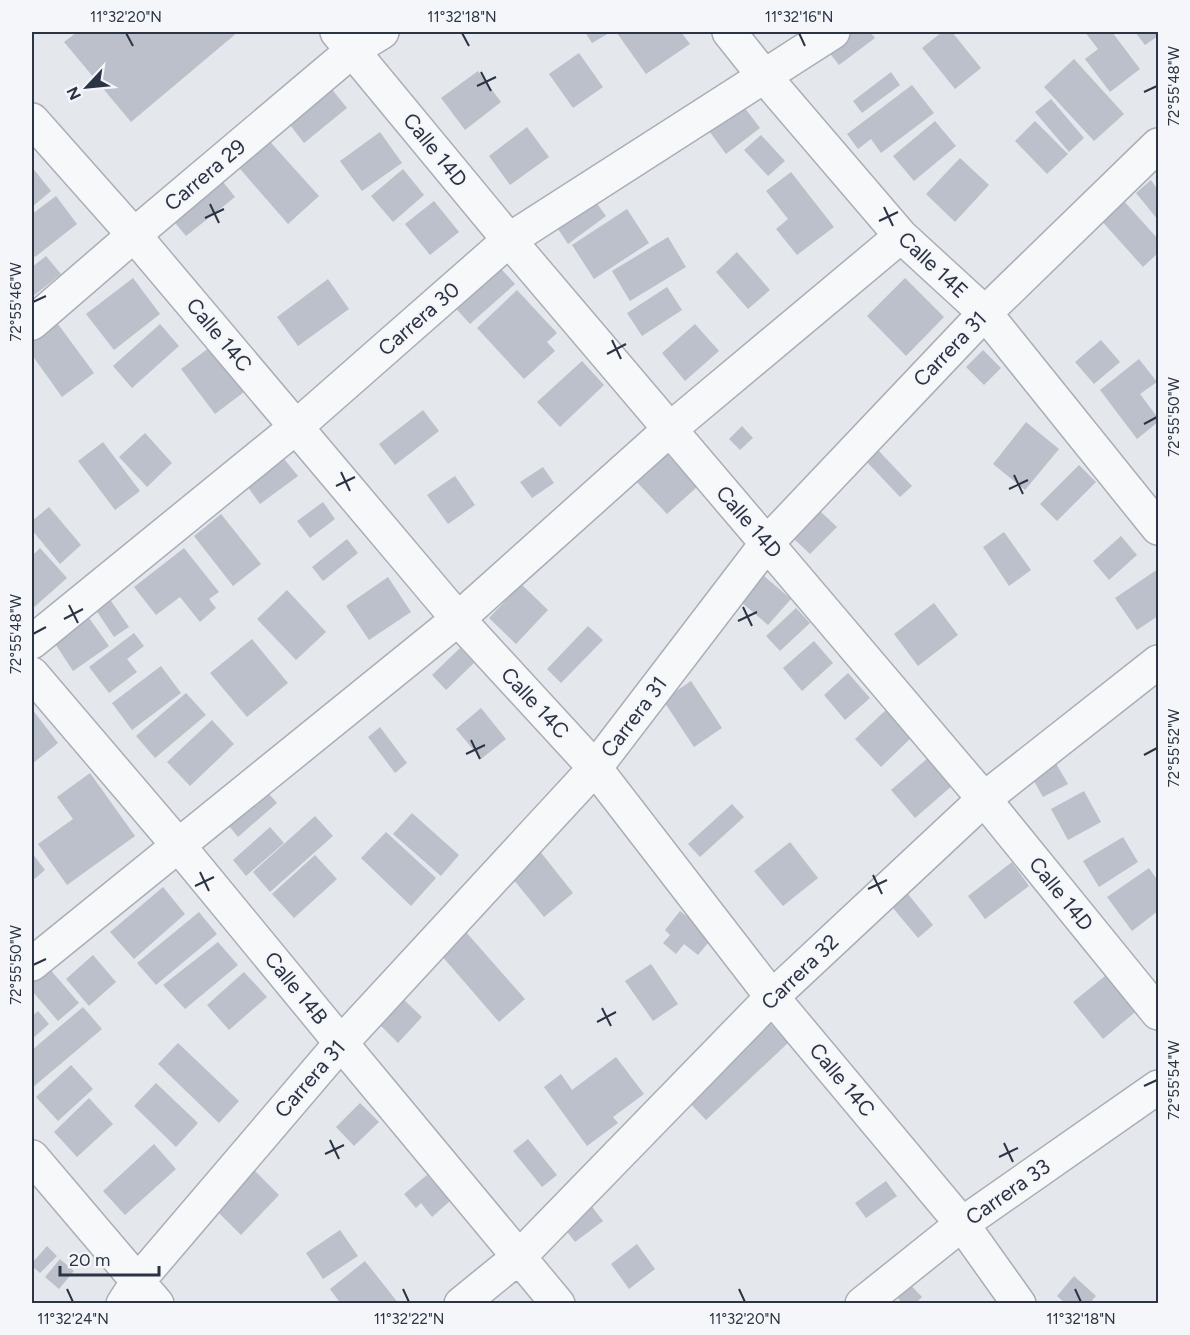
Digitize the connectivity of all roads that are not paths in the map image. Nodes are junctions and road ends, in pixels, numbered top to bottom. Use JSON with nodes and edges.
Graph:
{"nodes":[{"id":1,"x":382,"y":32,"type":"edge"},
{"id":2,"x":729,"y":32,"type":"edge"},
{"id":3,"x":833,"y":32,"type":"edge"},
{"id":4,"x":345,"y":41,"type":"edge"},
{"id":5,"x":764,"y":76,"type":"junction"},
{"id":6,"x":32,"y":120,"type":"edge"},
{"id":7,"x":1158,"y":145,"type":"edge"},
{"id":8,"x":134,"y":235,"type":"junction"},
{"id":9,"x":901,"y":236,"type":"junction"},
{"id":10,"x":509,"y":240,"type":"junction"},
{"id":11,"x":985,"y":313,"type":"junction"},
{"id":12,"x":32,"y":323,"type":"edge"},
{"id":13,"x":297,"y":426,"type":"junction"},
{"id":14,"x":669,"y":430,"type":"junction"},
{"id":15,"x":1158,"y":528,"type":"edge"},
{"id":16,"x":767,"y":543,"type":"junction"},
{"id":17,"x":458,"y":619,"type":"junction"},
{"id":18,"x":32,"y":642,"type":"edge"},
{"id":19,"x":1158,"y":662,"type":"edge"},
{"id":20,"x":32,"y":674,"type":"edge"},
{"id":21,"x":595,"y":768,"type":"junction"},
{"id":22,"x":984,"y":799,"type":"junction"},
{"id":23,"x":178,"y":845,"type":"junction"},
{"id":24,"x":32,"y":964,"type":"edge"},
{"id":25,"x":772,"y":997,"type":"junction"},
{"id":26,"x":1158,"y":1013,"type":"edge"},
{"id":27,"x":340,"y":1043,"type":"junction"},
{"id":28,"x":1158,"y":1087,"type":"edge"},
{"id":29,"x":32,"y":1157,"type":"edge"},
{"id":30,"x":962,"y":1224,"type":"junction"},
{"id":31,"x":520,"y":1256,"type":"junction"},
{"id":32,"x":140,"y":1296,"type":"edge"},
{"id":33,"x":461,"y":1304,"type":"edge"},
{"id":34,"x":558,"y":1304,"type":"edge"},
{"id":35,"x":862,"y":1304,"type":"edge"},
{"id":36,"x":1019,"y":1304,"type":"edge"}],
"edges":[{"from":1,"to":4,"type":"street","name":"Carrera 29"},
{"from":2,"to":5,"type":"street","name":"Calle 14E"},
{"from":3,"to":5,"type":"street","name":"Carrera 30"},
{"from":4,"to":8,"type":"street","name":"Carrera 29"},
{"from":4,"to":10,"type":"street","name":"Calle 14D"},
{"from":5,"to":9,"type":"street","name":"Calle 14E"},
{"from":5,"to":10,"type":"street","name":"Carrera 30"},
{"from":6,"to":8,"type":"street","name":"Calle 14C"},
{"from":7,"to":11,"type":"street","name":"Carrera 31"},
{"from":8,"to":12,"type":"street","name":"Carrera 29"},
{"from":8,"to":13,"type":"street","name":"Calle 14C"},
{"from":9,"to":11,"type":"street","name":"Calle 14E"},
{"from":9,"to":14,"type":"street"},
{"from":10,"to":13,"type":"street","name":"Carrera 30"},
{"from":10,"to":14,"type":"street","name":"Calle 14D"},
{"from":11,"to":15,"type":"street","name":"Calle 14E"},
{"from":11,"to":16,"type":"street","name":"Carrera 31"},
{"from":13,"to":17,"type":"street","name":"Calle 14C"},
{"from":13,"to":18,"type":"street","name":"Carrera 30"},
{"from":14,"to":16,"type":"street","name":"Calle 14D"},
{"from":14,"to":17,"type":"street"},
{"from":16,"to":21,"type":"street","name":"Carrera 31"},
{"from":16,"to":22,"type":"street","name":"Calle 14D"},
{"from":17,"to":21,"type":"street","name":"Calle 14C"},
{"from":17,"to":23,"type":"street"},
{"from":19,"to":22,"type":"street","name":"Carrera 32"},
{"from":20,"to":23,"type":"street","name":"Calle 14B"},
{"from":21,"to":25,"type":"street","name":"Calle 14C"},
{"from":21,"to":27,"type":"street","name":"Carrera 31"},
{"from":22,"to":25,"type":"street","name":"Carrera 32"},
{"from":22,"to":26,"type":"street","name":"Calle 14D"},
{"from":23,"to":24,"type":"street"},
{"from":23,"to":27,"type":"street","name":"Calle 14B"},
{"from":25,"to":30,"type":"street","name":"Calle 14C"},
{"from":25,"to":31,"type":"street","name":"Carrera 32"},
{"from":27,"to":31,"type":"street","name":"Calle 14B"},
{"from":27,"to":32,"type":"street","name":"Carrera 31"},
{"from":28,"to":30,"type":"street","name":"Carrera 33"},
{"from":29,"to":32,"type":"street"},
{"from":30,"to":35,"type":"street","name":"Carrera 33"},
{"from":30,"to":36,"type":"street","name":"Calle 14C"},
{"from":31,"to":33,"type":"street","name":"Carrera 32"},
{"from":31,"to":34,"type":"street","name":"Calle 14B"}]}
